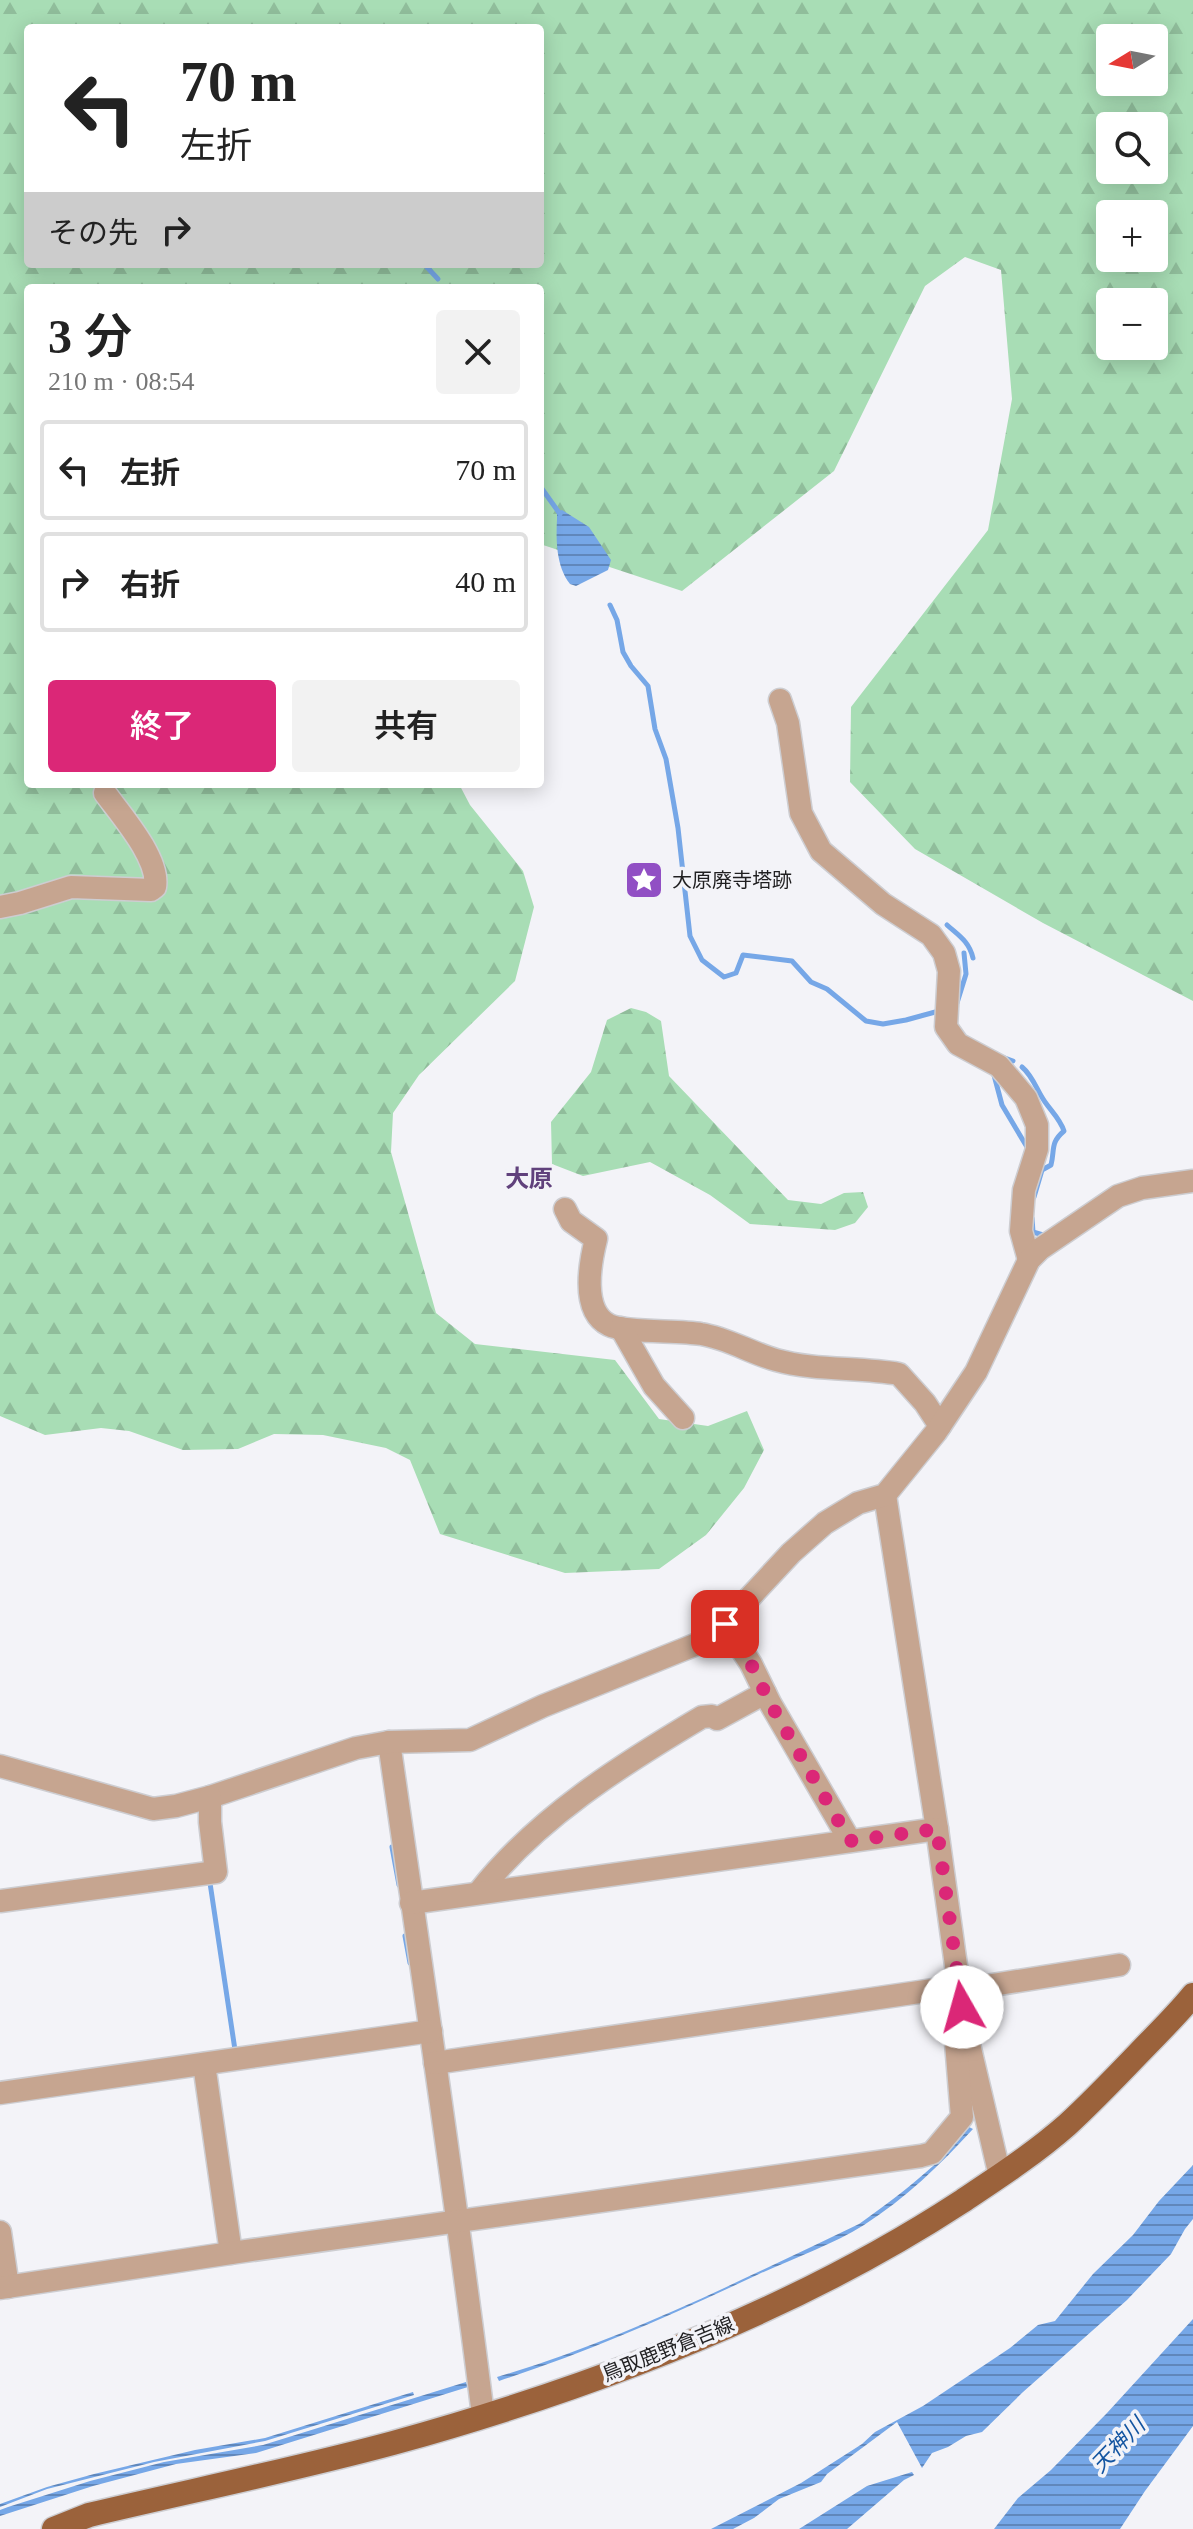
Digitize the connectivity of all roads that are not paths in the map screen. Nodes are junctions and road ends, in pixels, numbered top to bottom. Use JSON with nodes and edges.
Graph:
{"nodes":[{"id":1,"x":780,"y":700,"type":"dead end"},
{"id":2,"x":105,"y":793,"type":"dead end"},
{"id":3,"x":0,"y":907,"type":"edge"},
{"id":4,"x":1193,"y":1181,"type":"edge"},
{"id":5,"x":565,"y":1209,"type":"dead end"},
{"id":6,"x":1029,"y":1260,"type":"junction"},
{"id":7,"x":621,"y":1328,"type":"junction"},
{"id":8,"x":683,"y":1418,"type":"dead end"},
{"id":9,"x":940,"y":1426,"type":"junction"},
{"id":10,"x":885,"y":1495,"type":"junction"},
{"id":11,"x":725,"y":1624,"type":"junction"},
{"id":12,"x":765,"y":1693,"type":"junction"},
{"id":13,"x":389,"y":1742,"type":"junction"},
{"id":14,"x":0,"y":1766,"type":"edge"},
{"id":15,"x":210,"y":1797,"type":"junction"},
{"id":16,"x":937,"y":1829,"type":"junction"},
{"id":17,"x":850,"y":1841,"type":"junction"},
{"id":18,"x":479,"y":1892,"type":"junction"},
{"id":19,"x":0,"y":1901,"type":"edge"},
{"id":20,"x":411,"y":1903,"type":"junction"},
{"id":21,"x":1119,"y":1965,"type":"dead end"},
{"id":22,"x":960,"y":1988,"type":"junction"},
{"id":23,"x":1193,"y":1995,"type":"edge"},
{"id":24,"x":964,"y":2023,"type":"junction"},
{"id":25,"x":431,"y":2031,"type":"junction"},
{"id":26,"x":435,"y":2063,"type":"junction"},
{"id":27,"x":204,"y":2064,"type":"junction"},
{"id":28,"x":0,"y":2093,"type":"edge"},
{"id":29,"x":1000,"y":2176,"type":"junction"},
{"id":30,"x":459,"y":2222,"type":"junction"},
{"id":31,"x":0,"y":2232,"type":"edge"},
{"id":32,"x":231,"y":2253,"type":"junction"},
{"id":33,"x":4,"y":2288,"type":"edge"},
{"id":34,"x":483,"y":2415,"type":"junction"},
{"id":35,"x":54,"y":2529,"type":"edge"}],
"edges":[{"from":1,"to":6,"type":"street"},
{"from":2,"to":3,"type":"street"},
{"from":4,"to":6,"type":"street"},
{"from":5,"to":7,"type":"street"},
{"from":6,"to":9,"type":"street"},
{"from":7,"to":8,"type":"street"},
{"from":7,"to":9,"type":"street"},
{"from":9,"to":10,"type":"street"},
{"from":10,"to":11,"type":"street"},
{"from":10,"to":16,"type":"street"},
{"from":11,"to":12,"type":"street"},
{"from":11,"to":13,"type":"street"},
{"from":12,"to":17,"type":"street"},
{"from":12,"to":18,"type":"street"},
{"from":13,"to":15,"type":"street"},
{"from":13,"to":20,"type":"street"},
{"from":14,"to":15,"type":"street"},
{"from":15,"to":19,"type":"street"},
{"from":16,"to":17,"type":"street"},
{"from":16,"to":22,"type":"street"},
{"from":17,"to":18,"type":"street"},
{"from":18,"to":20,"type":"street"},
{"from":20,"to":25,"type":"street"},
{"from":21,"to":22,"type":"street"},
{"from":22,"to":24,"type":"street"},
{"from":22,"to":26,"type":"street"},
{"from":23,"to":29,"type":"main road","name":"鳥取鹿野倉吉線"},
{"from":24,"to":29,"type":"street"},
{"from":24,"to":30,"type":"street"},
{"from":25,"to":26,"type":"street"},
{"from":25,"to":27,"type":"street"},
{"from":26,"to":30,"type":"street"},
{"from":27,"to":28,"type":"street"},
{"from":27,"to":32,"type":"street"},
{"from":29,"to":34,"type":"main road","name":"鳥取鹿野倉吉線"},
{"from":30,"to":32,"type":"street"},
{"from":30,"to":34,"type":"street"},
{"from":31,"to":33,"type":"street"},
{"from":32,"to":33,"type":"street"},
{"from":34,"to":35,"type":"main road","name":"鳥取鹿野倉吉線"}]}
